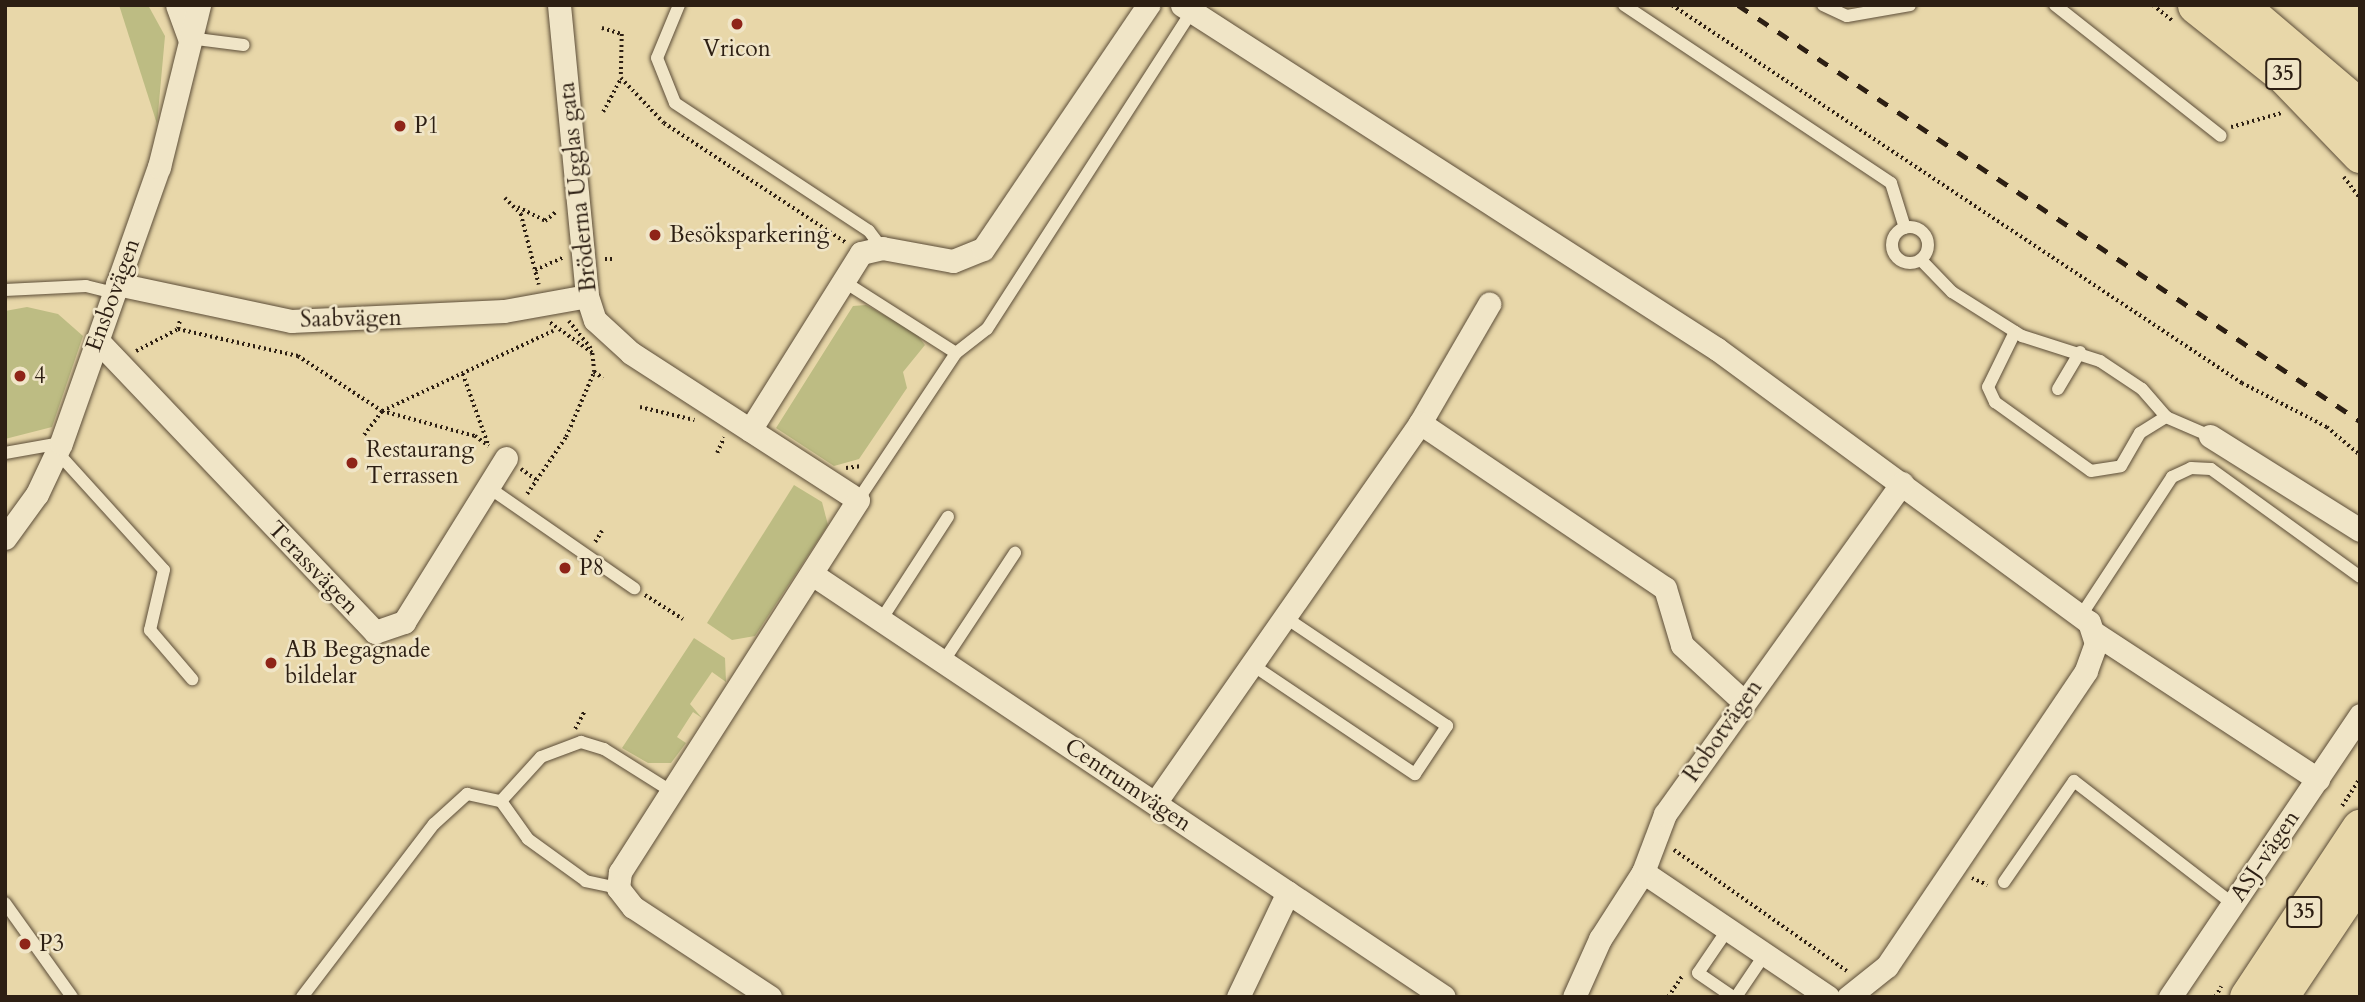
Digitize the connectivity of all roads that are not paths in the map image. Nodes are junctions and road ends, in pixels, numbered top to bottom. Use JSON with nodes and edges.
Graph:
{"nodes":[{"id":1,"x":177,"y":5,"type":"edge"},
{"id":2,"x":199,"y":5,"type":"edge"},
{"id":3,"x":559,"y":5,"type":"edge"},
{"id":4,"x":679,"y":5,"type":"edge"},
{"id":5,"x":1148,"y":5,"type":"edge"},
{"id":6,"x":1624,"y":5,"type":"edge"},
{"id":7,"x":1823,"y":5,"type":"edge"},
{"id":8,"x":1910,"y":5,"type":"edge"},
{"id":9,"x":2055,"y":5,"type":"edge"},
{"id":10,"x":2239,"y":5,"type":"edge"},
{"id":11,"x":1187,"y":8,"type":"edge"},
{"id":12,"x":2186,"y":14,"type":"edge"},
{"id":13,"x":189,"y":38,"type":"junction"},
{"id":14,"x":244,"y":45,"type":"dead end"},
{"id":15,"x":2360,"y":108,"type":"edge"},
{"id":16,"x":2221,"y":136,"type":"road end"},
{"id":17,"x":2350,"y":163,"type":"edge"},
{"id":18,"x":1905,"y":228,"type":"junction"},
{"id":19,"x":882,"y":248,"type":"junction"},
{"id":20,"x":1921,"y":260,"type":"junction"},
{"id":21,"x":843,"y":281,"type":"junction"},
{"id":22,"x":116,"y":288,"type":"junction"},
{"id":23,"x":5,"y":290,"type":"edge"},
{"id":24,"x":587,"y":296,"type":"junction"},
{"id":25,"x":1489,"y":304,"type":"dead end"},
{"id":26,"x":2015,"y":332,"type":"junction"},
{"id":27,"x":97,"y":341,"type":"junction"},
{"id":28,"x":2080,"y":352,"type":"junction"},
{"id":29,"x":956,"y":353,"type":"junction"},
{"id":30,"x":2058,"y":389,"type":"dead end"},
{"id":31,"x":2166,"y":417,"type":"junction"},
{"id":32,"x":1420,"y":423,"type":"junction"},
{"id":33,"x":750,"y":430,"type":"junction"},
{"id":34,"x":2210,"y":436,"type":"joint"},
{"id":35,"x":59,"y":447,"type":"junction"},
{"id":36,"x":497,"y":452,"type":"road end"},
{"id":37,"x":5,"y":453,"type":"edge"},
{"id":38,"x":1902,"y":483,"type":"junction"},
{"id":39,"x":488,"y":487,"type":"junction"},
{"id":40,"x":858,"y":500,"type":"junction"},
{"id":41,"x":948,"y":517,"type":"dead end"},
{"id":42,"x":2360,"y":530,"type":"edge"},
{"id":43,"x":5,"y":538,"type":"edge"},
{"id":44,"x":1015,"y":553,"type":"dead end"},
{"id":45,"x":812,"y":573,"type":"junction"},
{"id":46,"x":2360,"y":577,"type":"edge"},
{"id":47,"x":634,"y":588,"type":"road end"},
{"id":48,"x":1288,"y":619,"type":"junction"},
{"id":49,"x":881,"y":620,"type":"junction"},
{"id":50,"x":2088,"y":623,"type":"junction"},
{"id":51,"x":943,"y":662,"type":"junction"},
{"id":52,"x":1254,"y":666,"type":"junction"},
{"id":53,"x":192,"y":679,"type":"dead end"},
{"id":54,"x":1743,"y":701,"type":"junction"},
{"id":55,"x":2360,"y":715,"type":"edge"},
{"id":56,"x":2318,"y":779,"type":"junction"},
{"id":57,"x":669,"y":790,"type":"junction"},
{"id":58,"x":501,"y":801,"type":"junction"},
{"id":59,"x":1155,"y":803,"type":"junction"},
{"id":60,"x":2360,"y":828,"type":"edge"},
{"id":61,"x":1643,"y":872,"type":"junction"},
{"id":62,"x":2360,"y":876,"type":"edge"},
{"id":63,"x":2004,"y":882,"type":"dead end"},
{"id":64,"x":618,"y":888,"type":"junction"},
{"id":65,"x":1288,"y":892,"type":"junction"},
{"id":66,"x":5,"y":903,"type":"edge"},
{"id":67,"x":2233,"y":904,"type":"junction"},
{"id":68,"x":1728,"y":929,"type":"junction"},
{"id":69,"x":1765,"y":954,"type":"junction"},
{"id":70,"x":740,"y":988,"type":"edge"},
{"id":71,"x":1851,"y":995,"type":"edge"},
{"id":72,"x":72,"y":997,"type":"edge"},
{"id":73,"x":302,"y":997,"type":"edge"},
{"id":74,"x":770,"y":997,"type":"edge"},
{"id":75,"x":1238,"y":997,"type":"edge"},
{"id":76,"x":1444,"y":997,"type":"edge"},
{"id":77,"x":1574,"y":997,"type":"edge"},
{"id":78,"x":1735,"y":997,"type":"edge"},
{"id":79,"x":1828,"y":997,"type":"edge"},
{"id":80,"x":2170,"y":997,"type":"edge"},
{"id":81,"x":2248,"y":997,"type":"edge"},
{"id":82,"x":2279,"y":997,"type":"edge"}],
"edges":[{"from":1,"to":13,"type":"street"},
{"from":2,"to":13,"type":"street","name":"Ensbovägen"},
{"from":3,"to":24,"type":"street","name":"Bröderna Ugglas gata"},
{"from":4,"to":19,"type":"lane"},
{"from":5,"to":19,"type":"street"},
{"from":6,"to":18,"type":"lane"},
{"from":7,"to":8,"type":"lane"},
{"from":9,"to":16,"type":"lane"},
{"from":10,"to":15,"type":"main road","number":"35"},
{"from":11,"to":29,"type":"lane"},
{"from":11,"to":38,"type":"street"},
{"from":12,"to":17,"type":"main road","number":"35"},
{"from":13,"to":14,"type":"lane"},
{"from":13,"to":22,"type":"street","name":"Ensbovägen"},
{"from":18,"to":20,"type":"lane"},
{"from":18,"to":20,"type":"lane"},
{"from":19,"to":21,"type":"street"},
{"from":20,"to":26,"type":"lane"},
{"from":21,"to":29,"type":"lane"},
{"from":21,"to":33,"type":"street"},
{"from":22,"to":23,"type":"lane"},
{"from":22,"to":24,"type":"street","name":"Saabvägen"},
{"from":22,"to":27,"type":"street","name":"Ensbovägen"},
{"from":24,"to":33,"type":"street","name":"Bröderna Ugglas gata"},
{"from":25,"to":32,"type":"street"},
{"from":26,"to":28,"type":"lane"},
{"from":26,"to":31,"type":"lane"},
{"from":27,"to":35,"type":"street","name":"Ensbovägen"},
{"from":27,"to":39,"type":"street","name":"Terassvägen"},
{"from":28,"to":30,"type":"lane"},
{"from":28,"to":31,"type":"lane"},
{"from":29,"to":40,"type":"lane"},
{"from":31,"to":34,"type":"lane"},
{"from":32,"to":48,"type":"street"},
{"from":32,"to":54,"type":"street"},
{"from":33,"to":40,"type":"street","name":"Bröderna Ugglas gata"},
{"from":34,"to":42,"type":"street"},
{"from":35,"to":37,"type":"lane"},
{"from":35,"to":43,"type":"street","name":"Ensbovägen"},
{"from":35,"to":53,"type":"lane"},
{"from":36,"to":39,"type":"street","name":"Terassvägen"},
{"from":38,"to":50,"type":"street"},
{"from":38,"to":54,"type":"street","name":"Robotvägen"},
{"from":39,"to":47,"type":"lane"},
{"from":40,"to":45,"type":"street"},
{"from":41,"to":49,"type":"lane"},
{"from":44,"to":51,"type":"lane"},
{"from":45,"to":49,"type":"street","name":"Centrumvägen"},
{"from":45,"to":57,"type":"street"},
{"from":46,"to":50,"type":"lane"},
{"from":48,"to":52,"type":"street"},
{"from":48,"to":52,"type":"lane"},
{"from":49,"to":51,"type":"street","name":"Centrumvägen"},
{"from":50,"to":56,"type":"street"},
{"from":50,"to":71,"type":"street"},
{"from":51,"to":59,"type":"street","name":"Centrumvägen"},
{"from":52,"to":59,"type":"street"},
{"from":54,"to":61,"type":"street","name":"Robotvägen"},
{"from":55,"to":56,"type":"street","name":"ASJ-vägen"},
{"from":56,"to":67,"type":"street","name":"ASJ-vägen"},
{"from":57,"to":58,"type":"lane"},
{"from":57,"to":64,"type":"street"},
{"from":58,"to":64,"type":"lane"},
{"from":58,"to":73,"type":"lane"},
{"from":59,"to":65,"type":"street","name":"Centrumvägen"},
{"from":60,"to":81,"type":"main road","number":"35"},
{"from":61,"to":68,"type":"street"},
{"from":61,"to":77,"type":"street","name":"Robotvägen"},
{"from":62,"to":82,"type":"main road","number":"35"},
{"from":63,"to":67,"type":"lane"},
{"from":64,"to":70,"type":"street"},
{"from":65,"to":75,"type":"street"},
{"from":65,"to":76,"type":"street","name":"Centrumvägen"},
{"from":66,"to":72,"type":"lane"},
{"from":67,"to":80,"type":"street","name":"ASJ-vägen"},
{"from":68,"to":69,"type":"street"},
{"from":68,"to":78,"type":"lane"},
{"from":69,"to":78,"type":"lane"},
{"from":69,"to":79,"type":"street"},
{"from":70,"to":74,"type":"street"}]}
